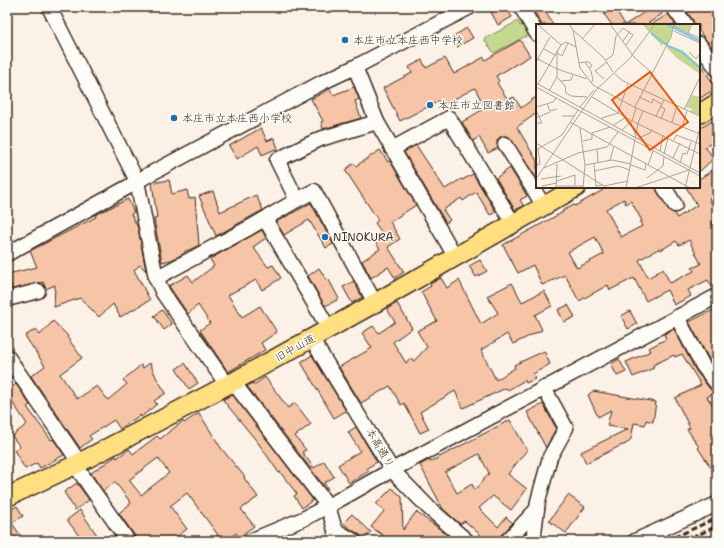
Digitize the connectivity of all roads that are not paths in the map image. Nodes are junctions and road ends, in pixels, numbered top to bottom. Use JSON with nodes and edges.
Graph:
{"nodes":[{"id":1,"x":50,"y":7,"type":"edge"},
{"id":2,"x":470,"y":7,"type":"edge"},
{"id":3,"x":521,"y":7,"type":"edge"},
{"id":4,"x":673,"y":7,"type":"edge"},
{"id":5,"x":685,"y":24,"type":"edge"},
{"id":6,"x":536,"y":32,"type":"edge"},
{"id":7,"x":700,"y":45,"type":"edge"},
{"id":8,"x":355,"y":67,"type":"junction"},
{"id":9,"x":717,"y":69,"type":"edge"},
{"id":10,"x":717,"y":103,"type":"edge"},
{"id":11,"x":700,"y":113,"type":"edge"},
{"id":12,"x":377,"y":122,"type":"junction"},
{"id":13,"x":505,"y":144,"type":"dead end"},
{"id":14,"x":392,"y":149,"type":"junction"},
{"id":15,"x":137,"y":181,"type":"junction"},
{"id":16,"x":575,"y":188,"type":"edge"},
{"id":17,"x":665,"y":188,"type":"edge"},
{"id":18,"x":297,"y":200,"type":"junction"},
{"id":19,"x":675,"y":205,"type":"dead end"},
{"id":20,"x":544,"y":206,"type":"junction"},
{"id":21,"x":266,"y":219,"type":"junction"},
{"id":22,"x":513,"y":223,"type":"junction"},
{"id":23,"x":7,"y":254,"type":"edge"},
{"id":24,"x":455,"y":256,"type":"junction"},
{"id":25,"x":156,"y":278,"type":"junction"},
{"id":26,"x":38,"y":291,"type":"dead end"},
{"id":27,"x":717,"y":296,"type":"edge"},
{"id":28,"x":7,"y":299,"type":"edge"},
{"id":29,"x":375,"y":303,"type":"junction"},
{"id":30,"x":677,"y":318,"type":"junction"},
{"id":31,"x":329,"y":329,"type":"junction"},
{"id":32,"x":311,"y":338,"type":"junction"},
{"id":33,"x":7,"y":356,"type":"edge"},
{"id":34,"x":230,"y":384,"type":"junction"},
{"id":35,"x":717,"y":384,"type":"edge"},
{"id":36,"x":544,"y":388,"type":"junction"},
{"id":37,"x":77,"y":464,"type":"junction"},
{"id":38,"x":392,"y":470,"type":"junction"},
{"id":39,"x":7,"y":497,"type":"edge"},
{"id":40,"x":717,"y":504,"type":"edge"},
{"id":41,"x":328,"y":506,"type":"junction"},
{"id":42,"x":537,"y":509,"type":"junction"},
{"id":43,"x":335,"y":535,"type":"edge"},
{"id":44,"x":253,"y":540,"type":"edge"},
{"id":45,"x":128,"y":541,"type":"edge"},
{"id":46,"x":354,"y":541,"type":"edge"},
{"id":47,"x":467,"y":541,"type":"edge"},
{"id":48,"x":507,"y":541,"type":"edge"},
{"id":49,"x":533,"y":541,"type":"edge"},
{"id":50,"x":635,"y":541,"type":"edge"}],
"edges":[{"from":1,"to":15,"type":"street"},
{"from":2,"to":8,"type":"street"},
{"from":3,"to":6,"type":"street"},
{"from":4,"to":5,"type":"street"},
{"from":7,"to":9,"type":"street"},
{"from":8,"to":12,"type":"street"},
{"from":8,"to":15,"type":"street"},
{"from":10,"to":11,"type":"main road"},
{"from":12,"to":14,"type":"street"},
{"from":12,"to":18,"type":"street"},
{"from":13,"to":20,"type":"street"},
{"from":14,"to":22,"type":"street"},
{"from":14,"to":24,"type":"street"},
{"from":15,"to":23,"type":"street"},
{"from":15,"to":25,"type":"street"},
{"from":16,"to":20,"type":"main road","name":"旧中山道"},
{"from":17,"to":19,"type":"street"},
{"from":18,"to":21,"type":"street"},
{"from":18,"to":29,"type":"street"},
{"from":20,"to":22,"type":"main road","name":"旧中山道"},
{"from":21,"to":25,"type":"street"},
{"from":21,"to":31,"type":"street"},
{"from":22,"to":24,"type":"main road","name":"旧中山道"},
{"from":24,"to":29,"type":"main road","name":"旧中山道"},
{"from":25,"to":34,"type":"street"},
{"from":26,"to":28,"type":"street"},
{"from":27,"to":30,"type":"street"},
{"from":29,"to":31,"type":"main road","name":"旧中山道"},
{"from":30,"to":35,"type":"street"},
{"from":30,"to":36,"type":"street"},
{"from":31,"to":32,"type":"main road","name":"旧中山道"},
{"from":32,"to":34,"type":"main road","name":"旧中山道"},
{"from":32,"to":38,"type":"street","name":"本高通り"},
{"from":33,"to":37,"type":"street"},
{"from":34,"to":37,"type":"main road","name":"旧中山道"},
{"from":34,"to":41,"type":"street"},
{"from":36,"to":38,"type":"street"},
{"from":36,"to":42,"type":"street"},
{"from":37,"to":39,"type":"main road","name":"旧中山道"},
{"from":37,"to":45,"type":"street"},
{"from":38,"to":41,"type":"street"},
{"from":38,"to":47,"type":"street","name":"本高通り"},
{"from":40,"to":50,"type":"street"},
{"from":41,"to":43,"type":"street"},
{"from":41,"to":44,"type":"street"},
{"from":42,"to":48,"type":"street"},
{"from":42,"to":49,"type":"street"},
{"from":43,"to":46,"type":"street"}]}
